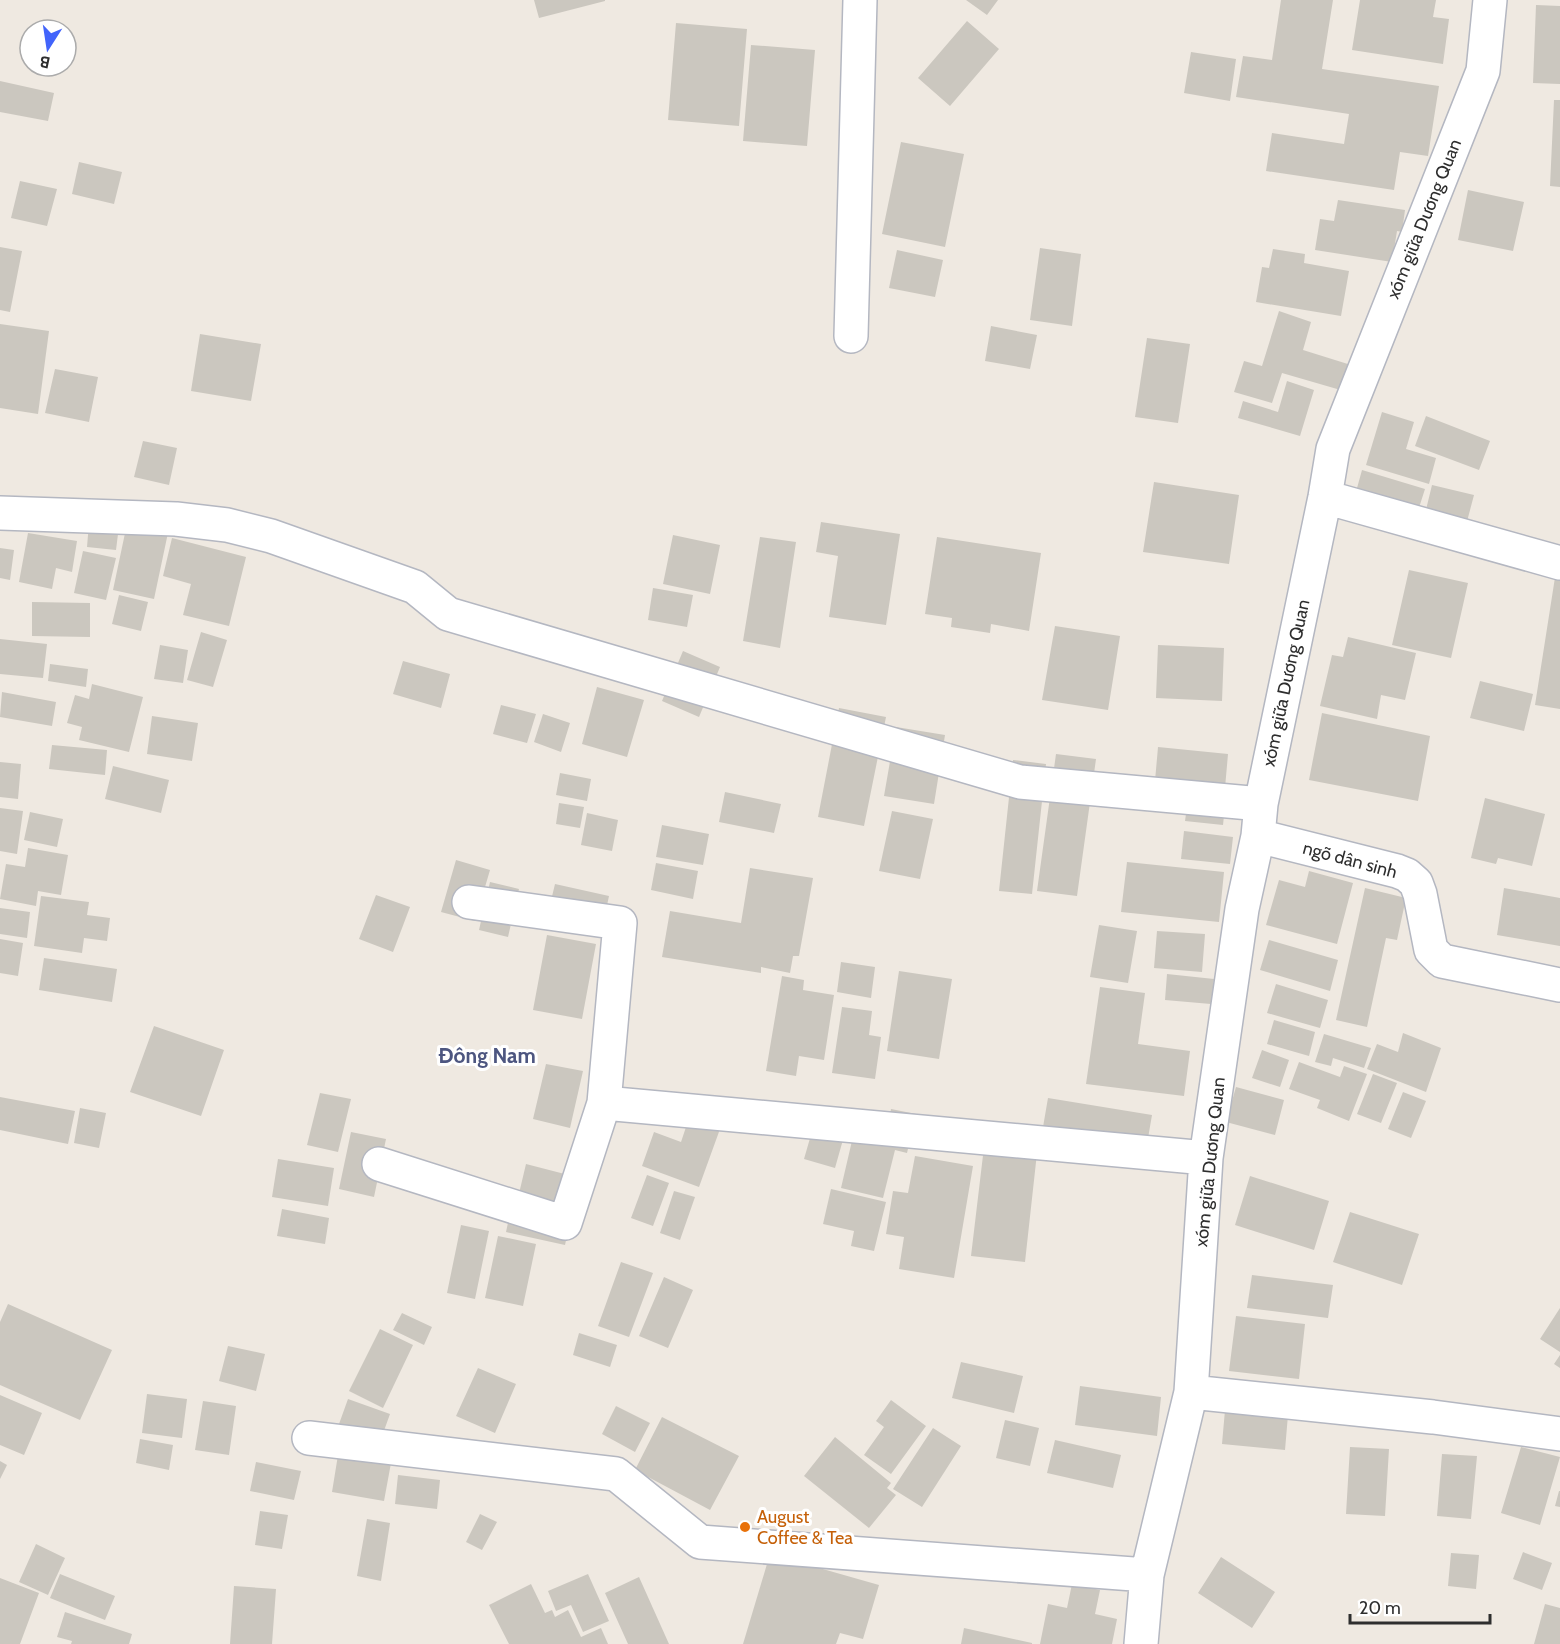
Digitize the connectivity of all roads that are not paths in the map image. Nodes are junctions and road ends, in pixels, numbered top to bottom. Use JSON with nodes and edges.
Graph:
{"nodes":[{"id":1,"x":860,"y":0,"type":"edge"},
{"id":2,"x":1490,"y":0,"type":"edge"},
{"id":3,"x":851,"y":336,"type":"dead end"},
{"id":4,"x":1325,"y":497,"type":"junction"},
{"id":5,"x":0,"y":513,"type":"edge"},
{"id":6,"x":1560,"y":563,"type":"edge"},
{"id":7,"x":1261,"y":804,"type":"junction"},
{"id":8,"x":1258,"y":836,"type":"junction"},
{"id":9,"x":469,"y":902,"type":"dead end"},
{"id":10,"x":1560,"y":984,"type":"edge"},
{"id":11,"x":604,"y":1104,"type":"junction"},
{"id":12,"x":1206,"y":1158,"type":"junction"},
{"id":13,"x":379,"y":1164,"type":"dead end"},
{"id":14,"x":1191,"y":1392,"type":"junction"},
{"id":15,"x":1560,"y":1434,"type":"edge"},
{"id":16,"x":309,"y":1438,"type":"dead end"},
{"id":17,"x":1147,"y":1575,"type":"junction"},
{"id":18,"x":1142,"y":1644,"type":"edge"}],
"edges":[{"from":1,"to":3,"type":"lane"},
{"from":2,"to":4,"type":"lane","name":"xóm giữa Dương Quan"},
{"from":4,"to":6,"type":"lane"},
{"from":4,"to":7,"type":"lane","name":"xóm giữa Dương Quan"},
{"from":5,"to":7,"type":"lane"},
{"from":7,"to":8,"type":"lane","name":"xóm giữa Dương Quan"},
{"from":8,"to":10,"type":"lane","name":"ngõ dân sinh"},
{"from":8,"to":12,"type":"lane","name":"xóm giữa Dương Quan"},
{"from":9,"to":11,"type":"lane"},
{"from":11,"to":12,"type":"lane"},
{"from":11,"to":13,"type":"lane"},
{"from":12,"to":14,"type":"lane","name":"xóm giữa Dương Quan"},
{"from":14,"to":15,"type":"lane"},
{"from":14,"to":17,"type":"lane","name":"xóm giữa Dương Quan"},
{"from":16,"to":17,"type":"lane"},
{"from":17,"to":18,"type":"lane","name":"xóm giữa Dương Quan"}]}
